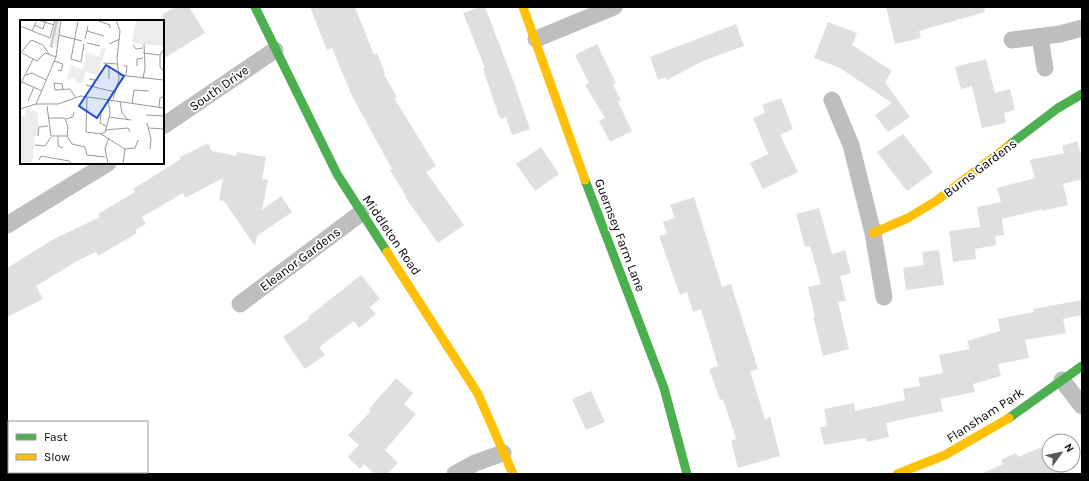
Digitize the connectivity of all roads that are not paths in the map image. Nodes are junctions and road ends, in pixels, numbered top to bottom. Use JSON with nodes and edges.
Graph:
{"nodes":[{"id":1,"x":255,"y":7,"type":"edge"},
{"id":2,"x":523,"y":7,"type":"edge"},
{"id":3,"x":614,"y":7,"type":"edge"},
{"id":4,"x":1082,"y":28,"type":"edge"},
{"id":5,"x":1040,"y":37,"type":"junction"},
{"id":6,"x":536,"y":38,"type":"junction"},
{"id":7,"x":1012,"y":40,"type":"dead end"},
{"id":8,"x":275,"y":50,"type":"junction"},
{"id":9,"x":1045,"y":68,"type":"dead end"},
{"id":10,"x":1082,"y":94,"type":"edge"},
{"id":11,"x":832,"y":100,"type":"dead end"},
{"id":12,"x":164,"y":125,"type":"edge"},
{"id":13,"x":106,"y":164,"type":"edge"},
{"id":14,"x":361,"y":213,"type":"junction"},
{"id":15,"x":7,"y":225,"type":"edge"},
{"id":16,"x":873,"y":233,"type":"junction"},
{"id":17,"x":884,"y":297,"type":"dead end"},
{"id":18,"x":240,"y":304,"type":"dead end"},
{"id":19,"x":1082,"y":366,"type":"edge"},
{"id":20,"x":1062,"y":380,"type":"junction"},
{"id":21,"x":1082,"y":406,"type":"edge"},
{"id":22,"x":503,"y":452,"type":"junction"},
{"id":23,"x":455,"y":474,"type":"edge"},
{"id":24,"x":513,"y":474,"type":"edge"},
{"id":25,"x":687,"y":474,"type":"edge"},
{"id":26,"x":897,"y":474,"type":"edge"}],
"edges":[{"from":1,"to":8,"type":"street","name":"Middleton Road"},
{"from":2,"to":6,"type":"street","name":"Guernsey Farm Lane"},
{"from":3,"to":6,"type":"street"},
{"from":4,"to":5,"type":"street"},
{"from":5,"to":7,"type":"street"},
{"from":5,"to":9,"type":"street"},
{"from":6,"to":25,"type":"street","name":"Guernsey Farm Lane"},
{"from":8,"to":12,"type":"street","name":"South Drive"},
{"from":8,"to":14,"type":"street","name":"Middleton Road"},
{"from":10,"to":16,"type":"street","name":"Burns Gardens"},
{"from":11,"to":16,"type":"street"},
{"from":13,"to":15,"type":"street"},
{"from":14,"to":18,"type":"street","name":"Eleanor Gardens"},
{"from":14,"to":22,"type":"street","name":"Middleton Road"},
{"from":16,"to":17,"type":"street"},
{"from":19,"to":20,"type":"street","name":"Flansham Park"},
{"from":20,"to":21,"type":"street"},
{"from":20,"to":26,"type":"street","name":"Flansham Park"},
{"from":22,"to":23,"type":"street"},
{"from":22,"to":24,"type":"street","name":"Middleton Road"}]}
